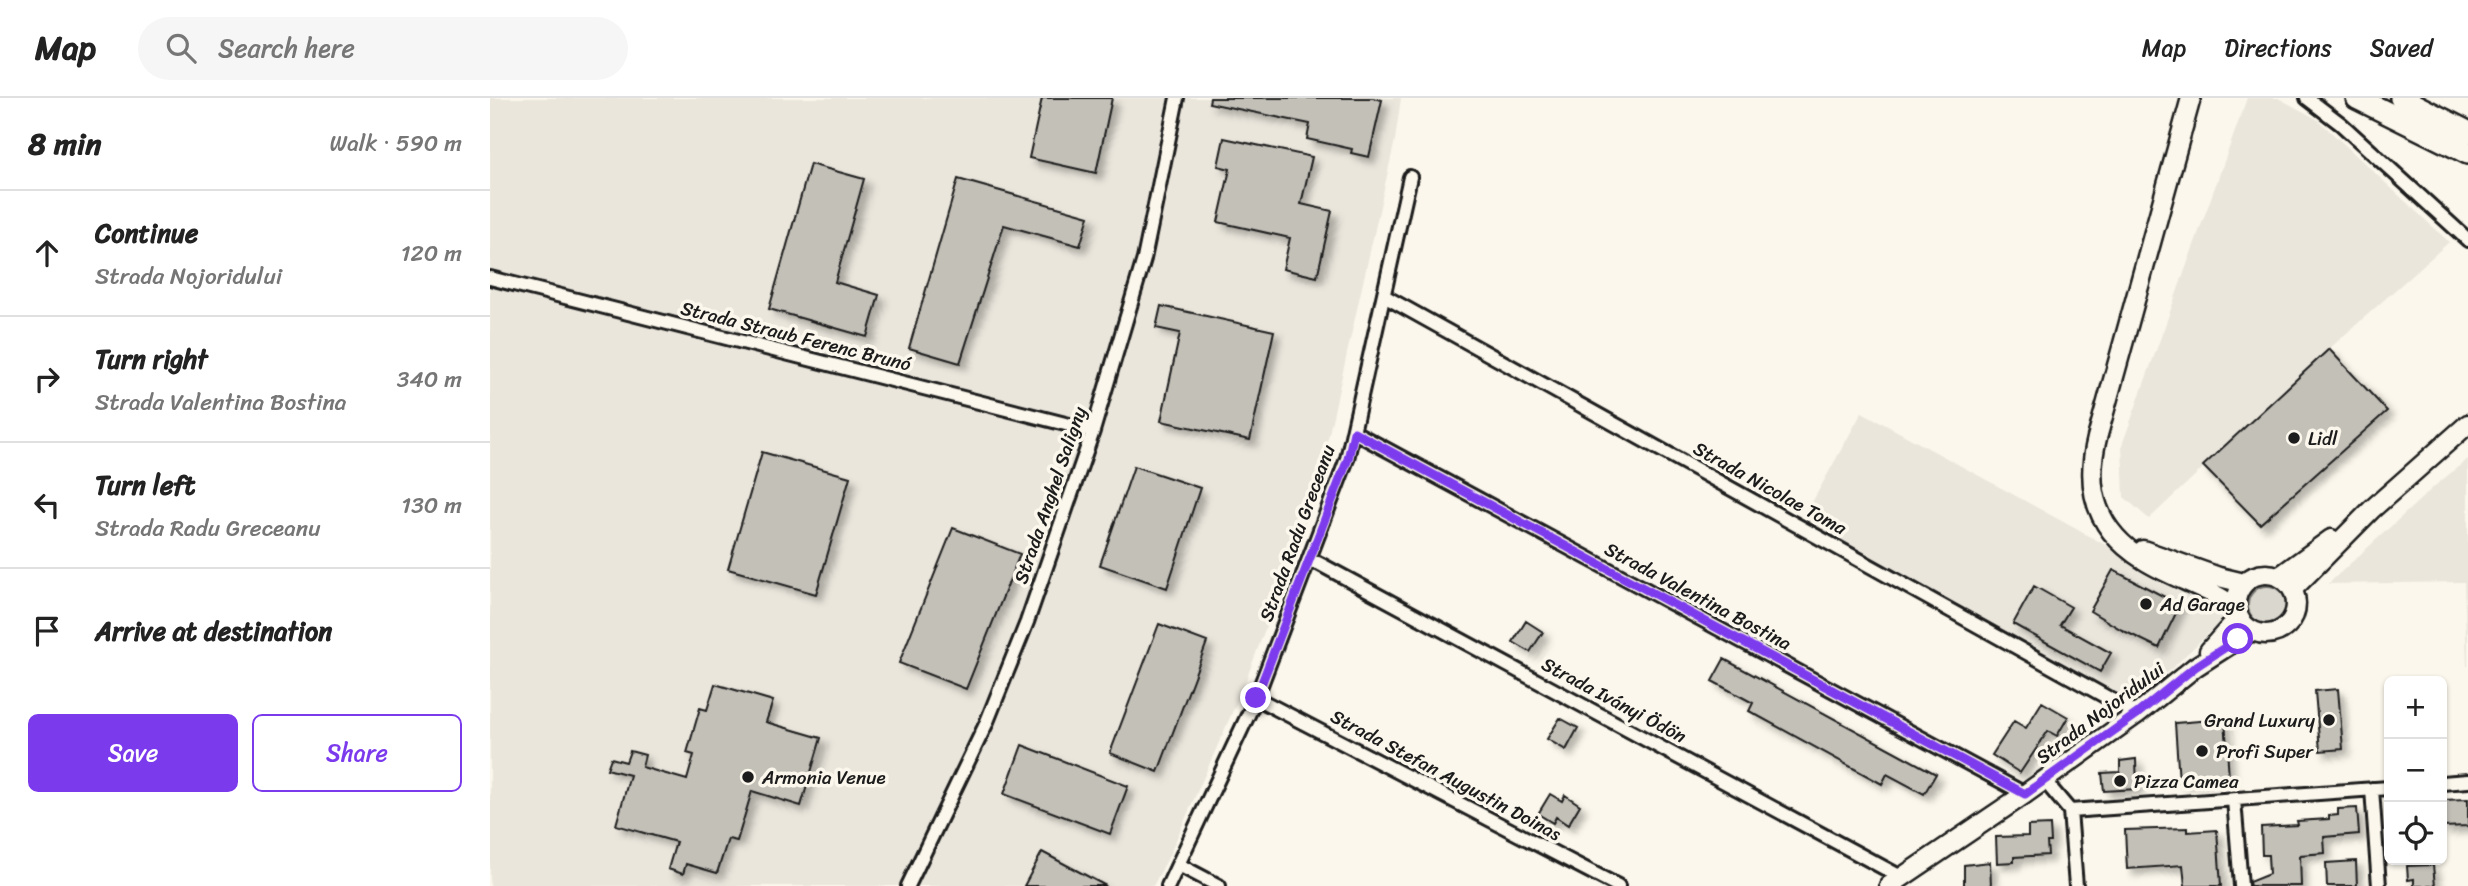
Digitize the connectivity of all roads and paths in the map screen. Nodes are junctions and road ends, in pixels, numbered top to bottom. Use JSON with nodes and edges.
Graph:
{"nodes":[{"id":1,"x":1177,"y":98,"type":"edge"},
{"id":2,"x":2191,"y":98,"type":"edge"},
{"id":3,"x":2307,"y":98,"type":"edge"},
{"id":4,"x":2357,"y":98,"type":"edge"},
{"id":5,"x":2401,"y":98,"type":"edge"},
{"id":6,"x":2420,"y":119,"type":"junction"},
{"id":7,"x":2468,"y":125,"type":"edge"},
{"id":8,"x":2468,"y":132,"type":"edge"},
{"id":9,"x":2468,"y":153,"type":"edge"},
{"id":10,"x":2468,"y":163,"type":"edge"},
{"id":11,"x":1410,"y":177,"type":"dead end"},
{"id":12,"x":2468,"y":240,"type":"edge"},
{"id":13,"x":490,"y":278,"type":"edge"},
{"id":14,"x":1384,"y":296,"type":"junction"},
{"id":15,"x":2468,"y":424,"type":"edge"},
{"id":16,"x":1093,"y":432,"type":"junction"},
{"id":17,"x":1354,"y":432,"type":"junction"},
{"id":18,"x":2372,"y":509,"type":"junction"},
{"id":19,"x":2129,"y":548,"type":"junction"},
{"id":20,"x":1308,"y":562,"type":"junction"},
{"id":21,"x":2280,"y":576,"type":"junction"},
{"id":22,"x":2244,"y":583,"type":"junction"},
{"id":23,"x":2293,"y":589,"type":"junction"},
{"id":24,"x":2237,"y":612,"type":"junction"},
{"id":25,"x":2252,"y":631,"type":"junction"},
{"id":26,"x":2195,"y":667,"type":"junction"},
{"id":27,"x":1256,"y":698,"type":"junction"},
{"id":28,"x":2137,"y":714,"type":"junction"},
{"id":29,"x":2044,"y":780,"type":"junction"},
{"id":30,"x":2468,"y":780,"type":"edge"},
{"id":31,"x":2447,"y":782,"type":"edge"},
{"id":32,"x":2384,"y":788,"type":"edge"},
{"id":33,"x":2372,"y":789,"type":"junction"},
{"id":34,"x":2025,"y":794,"type":"junction"},
{"id":35,"x":2234,"y":800,"type":"junction"},
{"id":36,"x":2070,"y":811,"type":"junction"},
{"id":37,"x":1179,"y":865,"type":"junction"},
{"id":38,"x":1903,"y":880,"type":"edge"},
{"id":39,"x":908,"y":886,"type":"edge"},
{"id":40,"x":1168,"y":886,"type":"edge"},
{"id":41,"x":1220,"y":886,"type":"edge"},
{"id":42,"x":1618,"y":886,"type":"edge"},
{"id":43,"x":2076,"y":886,"type":"edge"},
{"id":44,"x":2241,"y":886,"type":"edge"},
{"id":45,"x":2379,"y":886,"type":"edge"}],
"edges":[{"from":1,"to":16,"type":"street","name":"Strada Anghel Saligny"},
{"from":2,"to":19,"type":"main road"},
{"from":3,"to":12,"type":"street"},
{"from":4,"to":6,"type":"highway"},
{"from":5,"to":6,"type":"highway"},
{"from":6,"to":7,"type":"highway"},
{"from":6,"to":8,"type":"highway"},
{"from":6,"to":9,"type":"highway"},
{"from":6,"to":10,"type":"highway"},
{"from":11,"to":14,"type":"street","name":"Strada Radu Greceanu"},
{"from":13,"to":16,"type":"street","name":"Strada Straub Ferenc Brunó"},
{"from":14,"to":17,"type":"street","name":"Strada Radu Greceanu"},
{"from":14,"to":28,"type":"street","name":"Strada Nicolae Toma"},
{"from":15,"to":18,"type":"main road"},
{"from":16,"to":39,"type":"street","name":"Strada Anghel Saligny"},
{"from":17,"to":20,"type":"street","name":"Strada Radu Greceanu"},
{"from":17,"to":34,"type":"street","name":"Strada Valentina Bostina"},
{"from":18,"to":21,"type":"main road"},
{"from":18,"to":23,"type":"main road"},
{"from":19,"to":22,"type":"main road"},
{"from":19,"to":24,"type":"main road"},
{"from":20,"to":27,"type":"street","name":"Strada Radu Greceanu"},
{"from":20,"to":38,"type":"street","name":"Strada Iványi Ödön"},
{"from":21,"to":22,"type":"main road"},
{"from":21,"to":23,"type":"main road"},
{"from":22,"to":24,"type":"main road"},
{"from":23,"to":25,"type":"main road"},
{"from":24,"to":25,"type":"main road"},
{"from":24,"to":26,"type":"main road","name":"Strada Nojoridului"},
{"from":25,"to":26,"type":"main road","name":"Strada Nojoridului"},
{"from":26,"to":28,"type":"main road","name":"Strada Nojoridului"},
{"from":27,"to":37,"type":"street","name":"Strada Radu Greceanu"},
{"from":27,"to":42,"type":"street","name":"Strada Stefan Augustin Doinas"},
{"from":28,"to":29,"type":"main road","name":"Strada Nojoridului"},
{"from":29,"to":34,"type":"main road","name":"Strada Nojoridului"},
{"from":29,"to":36,"type":"street"},
{"from":30,"to":31,"type":"street"},
{"from":32,"to":33,"type":"street"},
{"from":33,"to":35,"type":"street"},
{"from":33,"to":45,"type":"street"},
{"from":34,"to":38,"type":"main road","name":"Strada Nojoridului"},
{"from":35,"to":36,"type":"street"},
{"from":35,"to":44,"type":"street"},
{"from":36,"to":43,"type":"street"},
{"from":37,"to":40,"type":"street","name":"Strada Radu Greceanu"},
{"from":37,"to":41,"type":"street"}]}
